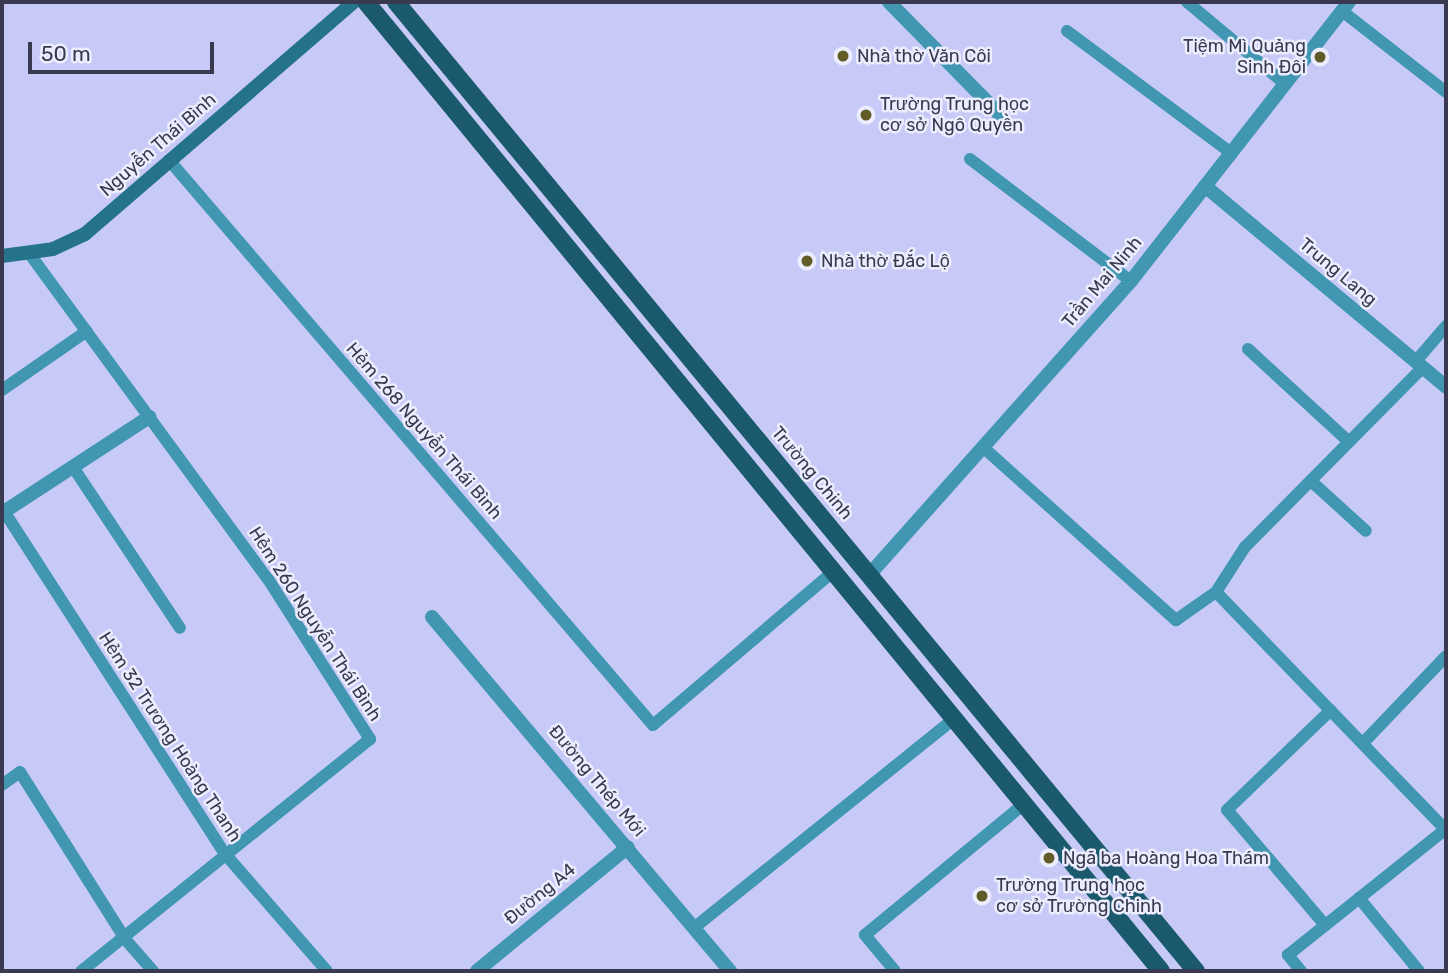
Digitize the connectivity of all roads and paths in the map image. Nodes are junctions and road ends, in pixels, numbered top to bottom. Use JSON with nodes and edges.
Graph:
{"nodes":[{"id":1,"x":354,"y":2,"type":"edge"},
{"id":2,"x":366,"y":2,"type":"edge"},
{"id":3,"x":396,"y":2,"type":"edge"},
{"id":4,"x":889,"y":2,"type":"edge"},
{"id":5,"x":1187,"y":2,"type":"edge"},
{"id":6,"x":1346,"y":7,"type":"edge"},
{"id":7,"x":1067,"y":31,"type":"dead end"},
{"id":8,"x":1285,"y":84,"type":"junction"},
{"id":9,"x":1446,"y":92,"type":"edge"},
{"id":10,"x":998,"y":113,"type":"dead end"},
{"id":11,"x":1231,"y":153,"type":"junction"},
{"id":12,"x":970,"y":159,"type":"dead end"},
{"id":13,"x":169,"y":160,"type":"junction"},
{"id":14,"x":1205,"y":186,"type":"junction"},
{"id":15,"x":29,"y":253,"type":"junction"},
{"id":16,"x":2,"y":256,"type":"edge"},
{"id":17,"x":1131,"y":281,"type":"junction"},
{"id":18,"x":1446,"y":326,"type":"edge"},
{"id":19,"x":87,"y":331,"type":"junction"},
{"id":20,"x":1248,"y":349,"type":"dead end"},
{"id":21,"x":1419,"y":364,"type":"junction"},
{"id":22,"x":1446,"y":387,"type":"edge"},
{"id":23,"x":2,"y":390,"type":"edge"},
{"id":24,"x":149,"y":417,"type":"junction"},
{"id":25,"x":1349,"y":442,"type":"junction"},
{"id":26,"x":984,"y":448,"type":"junction"},
{"id":27,"x":73,"y":467,"type":"junction"},
{"id":28,"x":1311,"y":481,"type":"junction"},
{"id":29,"x":3,"y":511,"type":"edge"},
{"id":30,"x":1366,"y":531,"type":"dead end"},
{"id":31,"x":834,"y":572,"type":"junction"},
{"id":32,"x":869,"y":575,"type":"junction"},
{"id":33,"x":1216,"y":592,"type":"junction"},
{"id":34,"x":432,"y":617,"type":"dead end"},
{"id":35,"x":180,"y":628,"type":"dead end"},
{"id":36,"x":1446,"y":656,"type":"edge"},
{"id":37,"x":1331,"y":710,"type":"junction"},
{"id":38,"x":954,"y":719,"type":"junction"},
{"id":39,"x":1363,"y":743,"type":"junction"},
{"id":40,"x":2,"y":785,"type":"edge"},
{"id":41,"x":1024,"y":804,"type":"junction"},
{"id":42,"x":1446,"y":830,"type":"edge"},
{"id":43,"x":628,"y":847,"type":"junction"},
{"id":44,"x":226,"y":855,"type":"junction"},
{"id":45,"x":1359,"y":898,"type":"junction"},
{"id":46,"x":1325,"y":925,"type":"junction"},
{"id":47,"x":695,"y":927,"type":"junction"},
{"id":48,"x":125,"y":939,"type":"junction"},
{"id":49,"x":1179,"y":950,"type":"junction"},
{"id":50,"x":1159,"y":969,"type":"edge"},
{"id":51,"x":483,"y":970,"type":"edge"},
{"id":52,"x":81,"y":971,"type":"edge"},
{"id":53,"x":153,"y":971,"type":"edge"},
{"id":54,"x":327,"y":971,"type":"edge"},
{"id":55,"x":730,"y":971,"type":"edge"},
{"id":56,"x":895,"y":971,"type":"edge"},
{"id":57,"x":1196,"y":971,"type":"edge"},
{"id":58,"x":1301,"y":971,"type":"edge"},
{"id":59,"x":1419,"y":971,"type":"edge"}],
"edges":[{"from":1,"to":13,"type":"street","name":"Nguyễn Thái Bình"},
{"from":2,"to":31,"type":"main road"},
{"from":3,"to":32,"type":"main road","name":"Trường Chinh"},
{"from":4,"to":10,"type":"street"},
{"from":5,"to":8,"type":"lane"},
{"from":6,"to":8,"type":"street","name":"Trần Mai Ninh"},
{"from":6,"to":9,"type":"lane"},
{"from":7,"to":11,"type":"lane"},
{"from":8,"to":11,"type":"street","name":"Trần Mai Ninh"},
{"from":11,"to":14,"type":"street","name":"Trần Mai Ninh"},
{"from":12,"to":17,"type":"lane"},
{"from":13,"to":15,"type":"street","name":"Nguyễn Thái Bình"},
{"from":13,"to":31,"type":"lane","name":"Hẻm 268 Nguyễn Thái Bình"},
{"from":14,"to":17,"type":"street","name":"Trần Mai Ninh"},
{"from":14,"to":21,"type":"street","name":"Trung Lang"},
{"from":15,"to":16,"type":"street","name":"Nguyễn Thái Bình"},
{"from":15,"to":19,"type":"lane","name":"Hẻm 260 Nguyễn Thái Bình"},
{"from":17,"to":26,"type":"street","name":"Trần Mai Ninh"},
{"from":18,"to":21,"type":"lane"},
{"from":19,"to":23,"type":"lane"},
{"from":19,"to":24,"type":"lane","name":"Hẻm 260 Nguyễn Thái Bình"},
{"from":20,"to":25,"type":"lane"},
{"from":21,"to":22,"type":"street","name":"Trung Lang"},
{"from":21,"to":25,"type":"lane"},
{"from":24,"to":27,"type":"street"},
{"from":24,"to":44,"type":"lane","name":"Hẻm 260 Nguyễn Thái Bình"},
{"from":25,"to":28,"type":"lane"},
{"from":26,"to":32,"type":"street","name":"Trần Mai Ninh"},
{"from":26,"to":33,"type":"lane"},
{"from":27,"to":29,"type":"street"},
{"from":27,"to":35,"type":"lane"},
{"from":28,"to":30,"type":"lane"},
{"from":28,"to":33,"type":"lane"},
{"from":29,"to":44,"type":"lane","name":"Hẻm 32 Trương Hoàng Thanh"},
{"from":31,"to":38,"type":"main road"},
{"from":32,"to":49,"type":"main road","name":"Trường Chinh"},
{"from":33,"to":37,"type":"lane"},
{"from":34,"to":43,"type":"street","name":"Đường Thép Mới"},
{"from":36,"to":39,"type":"lane"},
{"from":37,"to":39,"type":"lane"},
{"from":37,"to":46,"type":"lane"},
{"from":38,"to":41,"type":"main road"},
{"from":38,"to":47,"type":"lane"},
{"from":39,"to":42,"type":"lane"},
{"from":40,"to":48,"type":"lane"},
{"from":41,"to":50,"type":"main road"},
{"from":41,"to":56,"type":"lane"},
{"from":42,"to":45,"type":"lane"},
{"from":43,"to":47,"type":"street","name":"Đường Thép Mới"},
{"from":43,"to":51,"type":"street","name":"Đường A4"},
{"from":44,"to":48,"type":"lane","name":"Hẻm 260 Nguyễn Thái Bình"},
{"from":44,"to":54,"type":"lane","name":"Hẻm 32 Trương Hoàng Thanh"},
{"from":45,"to":46,"type":"lane"},
{"from":45,"to":59,"type":"lane"},
{"from":46,"to":58,"type":"lane"},
{"from":47,"to":55,"type":"street","name":"Đường Thép Mới"},
{"from":48,"to":52,"type":"lane","name":"Hẻm 260 Nguyễn Thái Bình"},
{"from":48,"to":53,"type":"lane"},
{"from":49,"to":50,"type":"main road"},
{"from":49,"to":57,"type":"main road","name":"Trường Chinh"}]}
